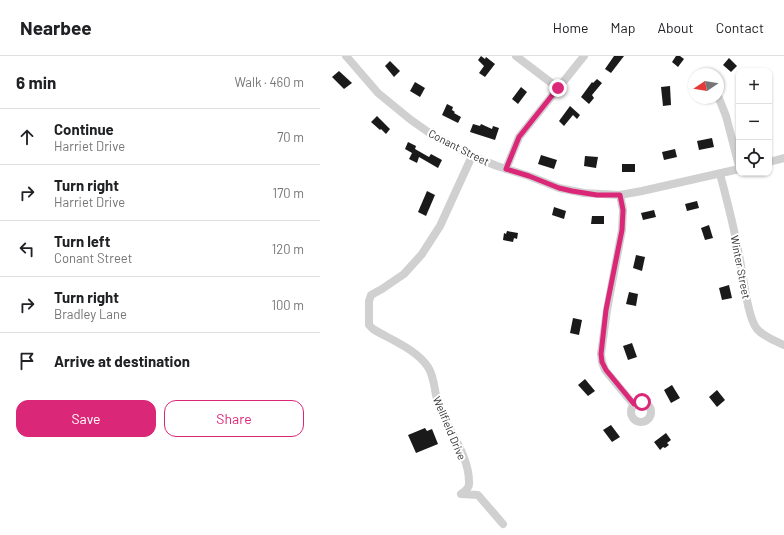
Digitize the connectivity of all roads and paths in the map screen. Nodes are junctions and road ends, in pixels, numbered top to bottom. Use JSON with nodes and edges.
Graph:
{"nodes":[{"id":1,"x":346,"y":56,"type":"edge"},
{"id":2,"x":516,"y":56,"type":"edge"},
{"id":3,"x":584,"y":56,"type":"edge"},
{"id":4,"x":558,"y":88,"type":"junction"},
{"id":5,"x":722,"y":104,"type":"edge"},
{"id":6,"x":736,"y":154,"type":"edge"},
{"id":7,"x":472,"y":156,"type":"junction"},
{"id":8,"x":784,"y":158,"type":"edge"},
{"id":9,"x":772,"y":161,"type":"edge"},
{"id":10,"x":506,"y":169,"type":"junction"},
{"id":11,"x":736,"y":170,"type":"edge"},
{"id":12,"x":720,"y":174,"type":"junction"},
{"id":13,"x":620,"y":195,"type":"junction"},
{"id":14,"x":784,"y":345,"type":"edge"},
{"id":15,"x":634,"y":404,"type":"dead end"},
{"id":16,"x":503,"y":524,"type":"dead end"}],
"edges":[{"from":1,"to":7,"type":"street","name":"Conant Street"},
{"from":2,"to":4,"type":"street"},
{"from":3,"to":4,"type":"street"},
{"from":4,"to":10,"type":"street"},
{"from":5,"to":6,"type":"street"},
{"from":7,"to":10,"type":"street","name":"Conant Street"},
{"from":7,"to":16,"type":"street","name":"Wellfield Drive"},
{"from":8,"to":9,"type":"street"},
{"from":10,"to":13,"type":"street","name":"Conant Street"},
{"from":11,"to":12,"type":"street","name":"Conant Street"},
{"from":12,"to":13,"type":"street","name":"Conant Street"},
{"from":12,"to":14,"type":"street","name":"Winter Street"},
{"from":13,"to":15,"type":"street"}]}
